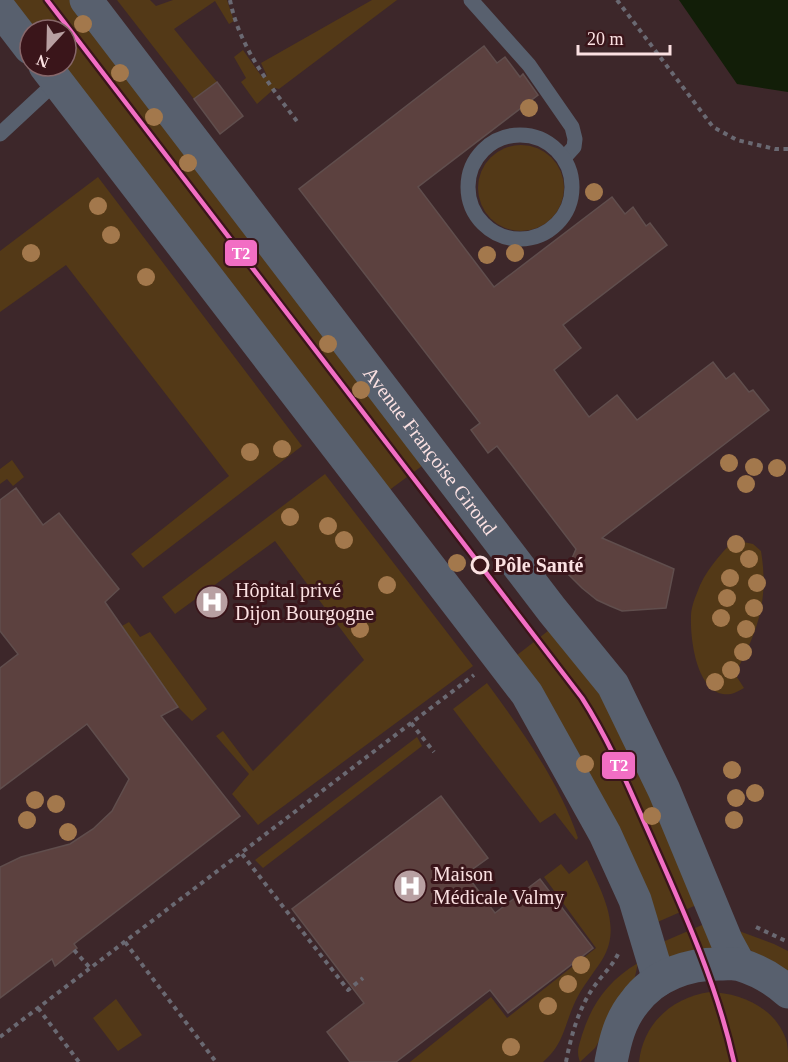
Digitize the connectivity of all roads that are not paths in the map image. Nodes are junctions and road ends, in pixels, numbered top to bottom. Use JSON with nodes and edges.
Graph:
{"nodes":[{"id":1,"x":86,"y":0,"type":"edge"},
{"id":2,"x":471,"y":0,"type":"edge"},
{"id":3,"x":0,"y":9,"type":"edge"},
{"id":4,"x":18,"y":32,"type":"edge"},
{"id":5,"x":47,"y":78,"type":"edge"},
{"id":6,"x":55,"y":78,"type":"edge"},
{"id":7,"x":0,"y":134,"type":"edge"},
{"id":8,"x":564,"y":158,"type":"junction"},
{"id":9,"x":739,"y":964,"type":"junction"},
{"id":10,"x":659,"y":980,"type":"junction"},
{"id":11,"x":788,"y":992,"type":"edge"},
{"id":12,"x":611,"y":1062,"type":"edge"}],
"edges":[{"from":1,"to":9,"type":"street","name":"Avenue Françoise Giroud"},
{"from":2,"to":8,"type":"lane"},
{"from":3,"to":4,"type":"street"},
{"from":5,"to":7,"type":"lane"},
{"from":6,"to":10,"type":"street"},
{"from":8,"to":8,"type":"lane"},
{"from":9,"to":10,"type":"street"},
{"from":9,"to":11,"type":"street"},
{"from":10,"to":12,"type":"street"}]}
